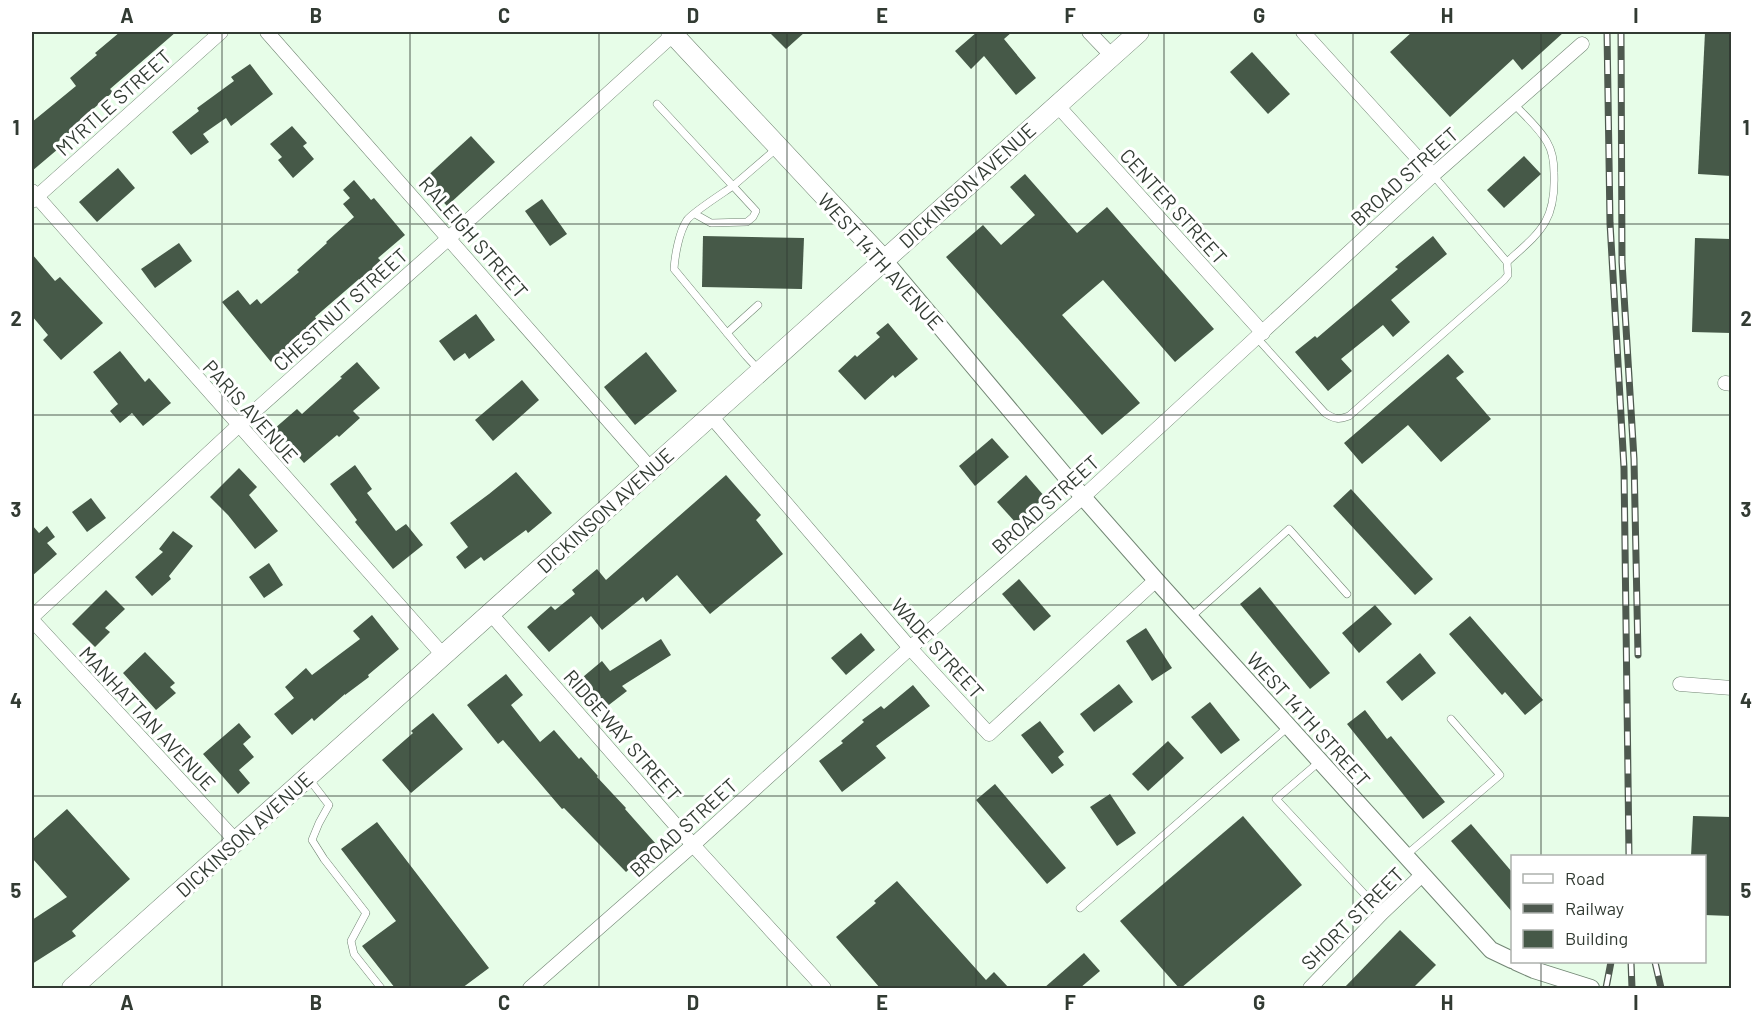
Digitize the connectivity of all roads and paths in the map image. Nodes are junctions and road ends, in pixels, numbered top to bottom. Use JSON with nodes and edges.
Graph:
{"nodes":[{"id":1,"x":221,"y":32,"type":"edge"},
{"id":2,"x":267,"y":32,"type":"edge"},
{"id":3,"x":673,"y":32,"type":"edge"},
{"id":4,"x":1089,"y":32,"type":"edge"},
{"id":5,"x":1139,"y":32,"type":"edge"},
{"id":6,"x":1304,"y":32,"type":"edge"},
{"id":7,"x":1582,"y":44,"type":"dead end"},
{"id":8,"x":1112,"y":56,"type":"junction"},
{"id":9,"x":657,"y":104,"type":"dead end"},
{"id":10,"x":1514,"y":104,"type":"junction"},
{"id":11,"x":1057,"y":105,"type":"junction"},
{"id":12,"x":778,"y":148,"type":"junction"},
{"id":13,"x":1433,"y":175,"type":"junction"},
{"id":14,"x":733,"y":186,"type":"junction"},
{"id":15,"x":33,"y":196,"type":"edge"},
{"id":16,"x":695,"y":213,"type":"junction"},
{"id":17,"x":449,"y":238,"type":"junction"},
{"id":18,"x":884,"y":260,"type":"junction"},
{"id":19,"x":1507,"y":262,"type":"junction"},
{"id":20,"x":758,"y":305,"type":"dead end"},
{"id":21,"x":726,"y":333,"type":"junction"},
{"id":22,"x":1260,"y":336,"type":"junction"},
{"id":23,"x":760,"y":371,"type":"junction"},
{"id":24,"x":710,"y":415,"type":"junction"},
{"id":25,"x":238,"y":426,"type":"junction"},
{"id":26,"x":651,"y":469,"type":"junction"},
{"id":27,"x":1083,"y":497,"type":"junction"},
{"id":28,"x":1156,"y":580,"type":"junction"},
{"id":29,"x":1347,"y":594,"type":"dead end"},
{"id":30,"x":490,"y":614,"type":"junction"},
{"id":31,"x":32,"y":618,"type":"edge"},
{"id":32,"x":1190,"y":618,"type":"junction"},
{"id":33,"x":910,"y":648,"type":"junction"},
{"id":34,"x":443,"y":655,"type":"junction"},
{"id":35,"x":1680,"y":684,"type":"dead end"},
{"id":36,"x":1731,"y":688,"type":"edge"},
{"id":37,"x":1451,"y":719,"type":"dead end"},
{"id":38,"x":1288,"y":727,"type":"junction"},
{"id":39,"x":1319,"y":762,"type":"junction"},
{"id":40,"x":307,"y":777,"type":"junction"},
{"id":41,"x":236,"y":841,"type":"junction"},
{"id":42,"x":693,"y":845,"type":"junction"},
{"id":43,"x":1405,"y":856,"type":"junction"},
{"id":44,"x":1422,"y":875,"type":"junction"},
{"id":45,"x":1080,"y":908,"type":"dead end"},
{"id":46,"x":1382,"y":913,"type":"junction"},
{"id":47,"x":1511,"y":960,"type":"edge"},
{"id":48,"x":1518,"y":963,"type":"edge"},
{"id":49,"x":76,"y":987,"type":"edge"},
{"id":50,"x":381,"y":988,"type":"edge"},
{"id":51,"x":530,"y":988,"type":"edge"},
{"id":52,"x":824,"y":988,"type":"edge"},
{"id":53,"x":1310,"y":988,"type":"edge"},
{"id":54,"x":1591,"y":988,"type":"edge"}],
"edges":[{"from":1,"to":15,"type":"street","name":"MYRTLE STREET"},
{"from":2,"to":17,"type":"street","name":"RALEIGH STREET"},
{"from":3,"to":12,"type":"main road","name":"WEST 14TH AVENUE"},
{"from":3,"to":17,"type":"street","name":"CHESTNUT STREET"},
{"from":4,"to":8,"type":"street"},
{"from":5,"to":8,"type":"main road","name":"DICKINSON AVENUE"},
{"from":6,"to":13,"type":"street"},
{"from":7,"to":10,"type":"street","name":"BROAD STREET"},
{"from":8,"to":11,"type":"main road","name":"DICKINSON AVENUE"},
{"from":9,"to":14,"type":"lane"},
{"from":10,"to":13,"type":"street","name":"BROAD STREET"},
{"from":10,"to":19,"type":"lane"},
{"from":11,"to":18,"type":"main road","name":"DICKINSON AVENUE"},
{"from":11,"to":22,"type":"street","name":"CENTER STREET"},
{"from":12,"to":14,"type":"lane"},
{"from":12,"to":18,"type":"main road","name":"WEST 14TH AVENUE"},
{"from":13,"to":19,"type":"lane"},
{"from":13,"to":22,"type":"street","name":"BROAD STREET"},
{"from":14,"to":16,"type":"lane"},
{"from":14,"to":16,"type":"lane"},
{"from":15,"to":25,"type":"street","name":"PARIS AVENUE"},
{"from":16,"to":21,"type":"lane"},
{"from":17,"to":25,"type":"street","name":"CHESTNUT STREET"},
{"from":17,"to":26,"type":"street","name":"RALEIGH STREET"},
{"from":18,"to":23,"type":"main road","name":"DICKINSON AVENUE"},
{"from":18,"to":27,"type":"street","name":"WEST 14TH AVENUE"},
{"from":19,"to":22,"type":"lane"},
{"from":20,"to":21,"type":"lane"},
{"from":21,"to":23,"type":"lane"},
{"from":22,"to":27,"type":"street","name":"BROAD STREET"},
{"from":23,"to":24,"type":"main road","name":"DICKINSON AVENUE"},
{"from":24,"to":26,"type":"main road","name":"DICKINSON AVENUE"},
{"from":24,"to":33,"type":"street","name":"WADE STREET"},
{"from":25,"to":31,"type":"street","name":"CHESTNUT STREET"},
{"from":25,"to":34,"type":"street","name":"PARIS AVENUE"},
{"from":26,"to":30,"type":"main road","name":"DICKINSON AVENUE"},
{"from":27,"to":28,"type":"street","name":"WEST 14TH STREET"},
{"from":27,"to":33,"type":"street","name":"BROAD STREET"},
{"from":28,"to":32,"type":"street","name":"WEST 14TH STREET"},
{"from":28,"to":33,"type":"street","name":"WADE STREET"},
{"from":29,"to":32,"type":"lane"},
{"from":30,"to":34,"type":"main road","name":"DICKINSON AVENUE"},
{"from":30,"to":42,"type":"street","name":"RIDGEWAY STREET"},
{"from":31,"to":41,"type":"street","name":"MANHATTAN AVENUE"},
{"from":32,"to":38,"type":"street","name":"WEST 14TH STREET"},
{"from":33,"to":42,"type":"street","name":"BROAD STREET"},
{"from":34,"to":40,"type":"main road","name":"DICKINSON AVENUE"},
{"from":35,"to":36,"type":"street"},
{"from":37,"to":43,"type":"lane"},
{"from":38,"to":39,"type":"street","name":"WEST 14TH STREET"},
{"from":38,"to":45,"type":"lane"},
{"from":39,"to":43,"type":"street","name":"WEST 14TH STREET"},
{"from":39,"to":46,"type":"lane"},
{"from":40,"to":41,"type":"main road","name":"DICKINSON AVENUE"},
{"from":40,"to":50,"type":"lane"},
{"from":41,"to":49,"type":"main road","name":"DICKINSON AVENUE"},
{"from":42,"to":51,"type":"street","name":"BROAD STREET"},
{"from":42,"to":52,"type":"street","name":"RIDGEWAY STREET"},
{"from":43,"to":44,"type":"street","name":"WEST 14TH STREET"},
{"from":44,"to":46,"type":"street","name":"SHORT STREET"},
{"from":44,"to":47,"type":"street","name":"WEST 14TH STREET"},
{"from":46,"to":53,"type":"street","name":"SHORT STREET"},
{"from":48,"to":54,"type":"street","name":"WEST 14TH STREET"}]}
